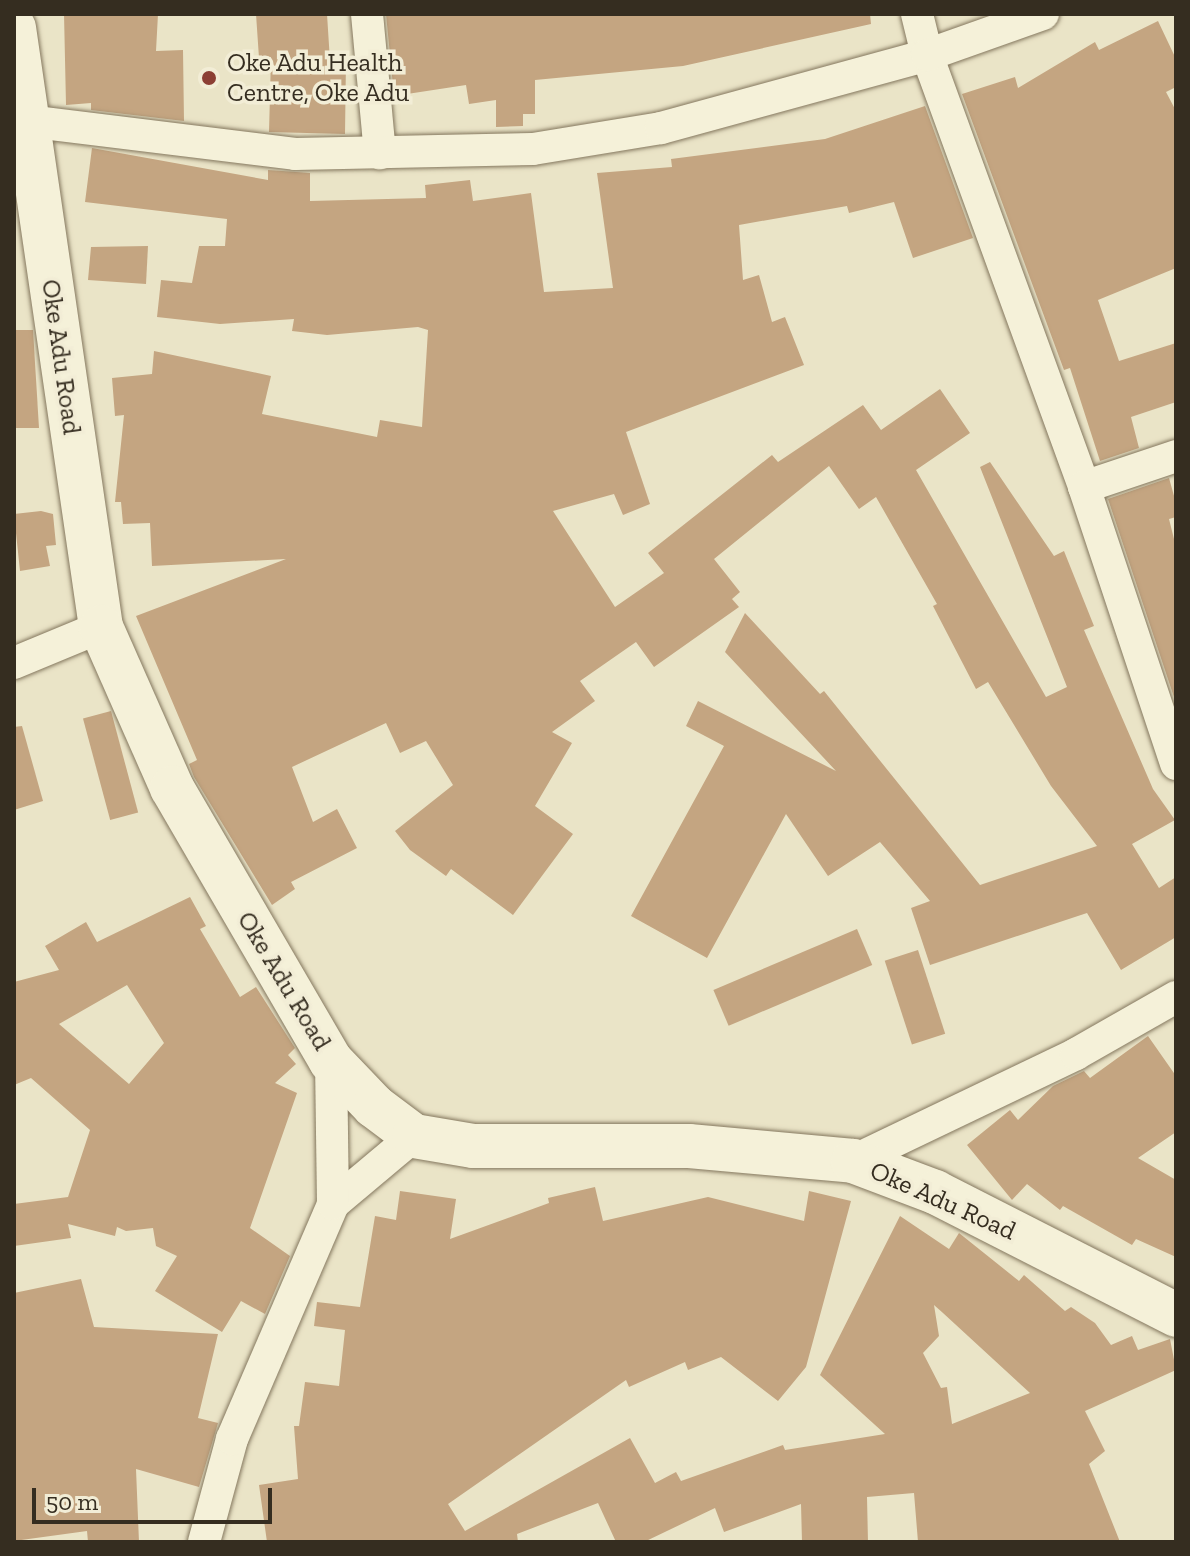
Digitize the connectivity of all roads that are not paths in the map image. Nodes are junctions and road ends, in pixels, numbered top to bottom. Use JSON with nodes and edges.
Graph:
{"nodes":[{"id":1,"x":367,"y":14,"type":"edge"},
{"id":2,"x":917,"y":14,"type":"edge"},
{"id":3,"x":1043,"y":14,"type":"edge"},
{"id":4,"x":14,"y":28,"type":"edge"},
{"id":5,"x":927,"y":55,"type":"junction"},
{"id":6,"x":27,"y":121,"type":"junction"},
{"id":7,"x":380,"y":153,"type":"junction"},
{"id":8,"x":1176,"y":456,"type":"edge"},
{"id":9,"x":1084,"y":487,"type":"junction"},
{"id":10,"x":101,"y":627,"type":"junction"},
{"id":11,"x":14,"y":663,"type":"edge"},
{"id":12,"x":1176,"y":764,"type":"edge"},
{"id":13,"x":1176,"y":997,"type":"edge"},
{"id":14,"x":331,"y":1061,"type":"junction"},
{"id":15,"x":414,"y":1136,"type":"junction"},
{"id":16,"x":853,"y":1161,"type":"junction"},
{"id":17,"x":333,"y":1204,"type":"junction"},
{"id":18,"x":1176,"y":1315,"type":"edge"},
{"id":19,"x":204,"y":1542,"type":"edge"}],
"edges":[{"from":1,"to":7,"type":"street"},
{"from":2,"to":5,"type":"street"},
{"from":3,"to":5,"type":"street"},
{"from":4,"to":6,"type":"street","name":"Oke Adu Road"},
{"from":5,"to":7,"type":"street"},
{"from":5,"to":9,"type":"street"},
{"from":6,"to":7,"type":"street"},
{"from":6,"to":10,"type":"street","name":"Oke Adu Road"},
{"from":8,"to":9,"type":"street"},
{"from":9,"to":12,"type":"street"},
{"from":10,"to":11,"type":"street"},
{"from":10,"to":14,"type":"street","name":"Oke Adu Road"},
{"from":13,"to":16,"type":"street"},
{"from":14,"to":15,"type":"street","name":"Oke Adu Road"},
{"from":14,"to":17,"type":"street"},
{"from":15,"to":16,"type":"street","name":"Oke Adu Road"},
{"from":15,"to":17,"type":"street"},
{"from":16,"to":18,"type":"street","name":"Oke Adu Road"},
{"from":17,"to":19,"type":"street"}]}
